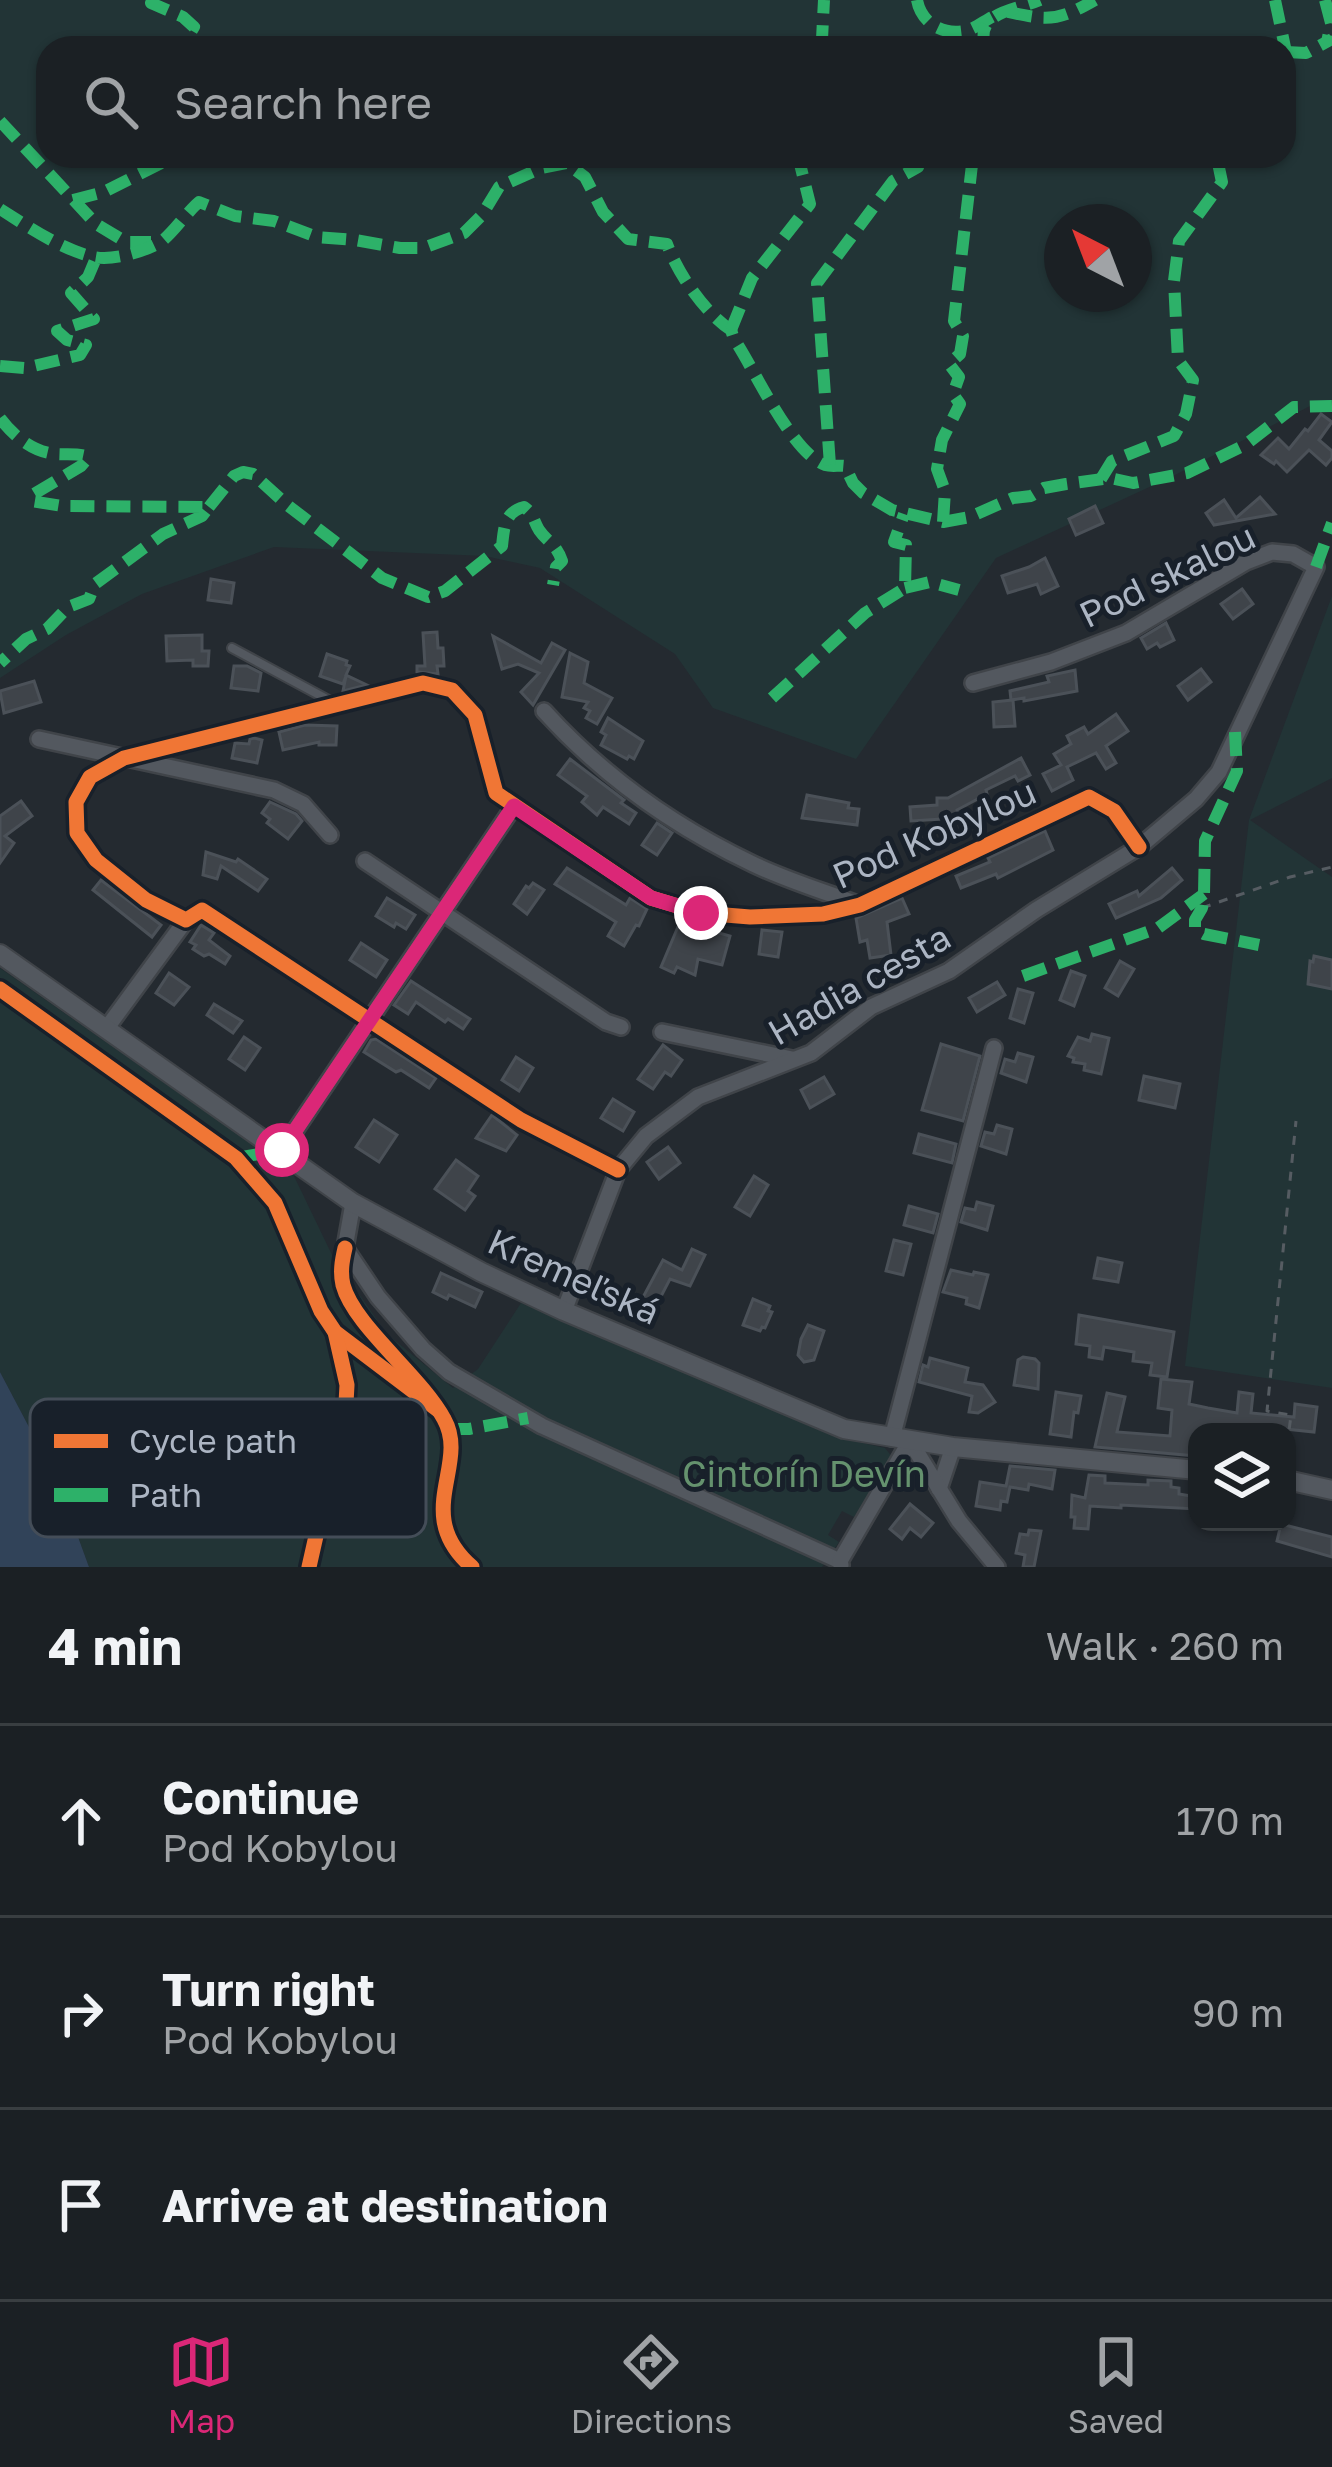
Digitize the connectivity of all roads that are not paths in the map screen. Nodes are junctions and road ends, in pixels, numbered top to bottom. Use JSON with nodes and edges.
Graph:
{"nodes":[{"id":1,"x":232,"y":648,"type":"dead end"},
{"id":2,"x":974,"y":683,"type":"dead end"},
{"id":3,"x":338,"y":704,"type":"junction"},
{"id":4,"x":544,"y":711,"type":"dead end"},
{"id":5,"x":39,"y":740,"type":"dead end"},
{"id":6,"x":124,"y":758,"type":"junction"},
{"id":7,"x":514,"y":806,"type":"junction"},
{"id":8,"x":330,"y":835,"type":"dead end"},
{"id":9,"x":1139,"y":847,"type":"junction"},
{"id":10,"x":365,"y":861,"type":"dead end"},
{"id":11,"x":860,"y":905,"type":"junction"},
{"id":12,"x":442,"y":912,"type":"junction"},
{"id":13,"x":185,"y":920,"type":"junction"},
{"id":14,"x":0,"y":954,"type":"edge"},
{"id":15,"x":370,"y":1019,"type":"junction"},
{"id":16,"x":621,"y":1027,"type":"dead end"},
{"id":17,"x":106,"y":1030,"type":"junction"},
{"id":18,"x":662,"y":1032,"type":"dead end"},
{"id":19,"x":994,"y":1048,"type":"dead end"},
{"id":20,"x":795,"y":1060,"type":"junction"},
{"id":21,"x":282,"y":1150,"type":"junction"},
{"id":22,"x":618,"y":1170,"type":"junction"},
{"id":23,"x":353,"y":1203,"type":"junction"},
{"id":24,"x":564,"y":1310,"type":"junction"},
{"id":25,"x":901,"y":1440,"type":"junction"},
{"id":26,"x":953,"y":1447,"type":"junction"},
{"id":27,"x":1188,"y":1469,"type":"edge"},
{"id":28,"x":1296,"y":1482,"type":"edge"},
{"id":29,"x":938,"y":1489,"type":"junction"},
{"id":30,"x":1332,"y":1490,"type":"edge"},
{"id":31,"x":841,"y":1564,"type":"edge"},
{"id":32,"x":997,"y":1567,"type":"edge"}],
"edges":[{"from":1,"to":3,"type":"lane"},
{"from":2,"to":9,"type":"street","name":"Pod skalou"},
{"from":3,"to":6,"type":"street","name":"Pod Kobylou"},
{"from":3,"to":7,"type":"street","name":"Pod Kobylou"},
{"from":4,"to":11,"type":"street"},
{"from":5,"to":6,"type":"street"},
{"from":6,"to":8,"type":"street"},
{"from":6,"to":13,"type":"street"},
{"from":7,"to":11,"type":"street","name":"Pod Kobylou"},
{"from":7,"to":12,"type":"street"},
{"from":9,"to":11,"type":"street","name":"Pod Kobylou"},
{"from":9,"to":20,"type":"street","name":"Hadia cesta"},
{"from":10,"to":12,"type":"street"},
{"from":12,"to":15,"type":"street"},
{"from":12,"to":16,"type":"street"},
{"from":13,"to":15,"type":"street"},
{"from":13,"to":17,"type":"street"},
{"from":14,"to":17,"type":"street","name":"Kremeľská"},
{"from":15,"to":21,"type":"street"},
{"from":15,"to":22,"type":"street"},
{"from":17,"to":21,"type":"street","name":"Kremeľská"},
{"from":18,"to":20,"type":"street"},
{"from":19,"to":25,"type":"street"},
{"from":20,"to":22,"type":"street","name":"Hadia cesta"},
{"from":21,"to":23,"type":"street","name":"Kremeľská"},
{"from":22,"to":24,"type":"street","name":"Hadia cesta"},
{"from":23,"to":24,"type":"street","name":"Kremeľská"},
{"from":23,"to":31,"type":"street"},
{"from":24,"to":25,"type":"street","name":"Kremeľská"},
{"from":25,"to":26,"type":"street","name":"Kremeľská"},
{"from":25,"to":29,"type":"street"},
{"from":25,"to":31,"type":"street"},
{"from":26,"to":27,"type":"street","name":"Kremeľská"},
{"from":26,"to":29,"type":"street"},
{"from":28,"to":30,"type":"street"},
{"from":29,"to":32,"type":"street"}]}
